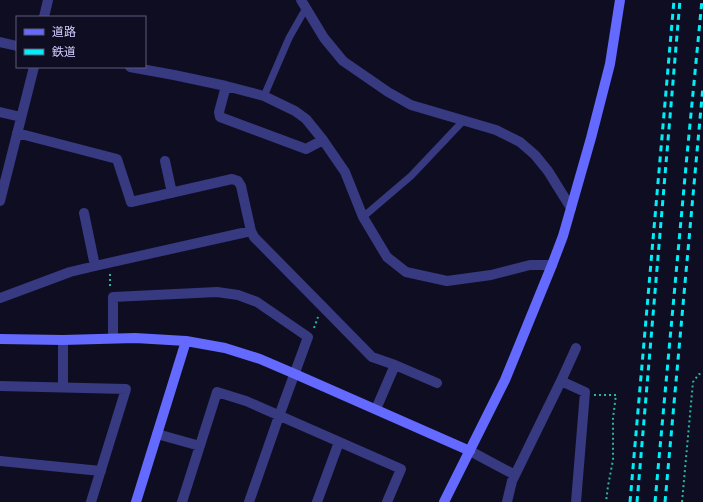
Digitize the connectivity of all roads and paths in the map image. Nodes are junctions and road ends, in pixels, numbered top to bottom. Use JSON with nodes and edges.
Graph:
{"nodes":[{"id":1,"x":48,"y":0,"type":"edge"},
{"id":2,"x":620,"y":0,"type":"edge"},
{"id":3,"x":303,"y":4,"type":"edge"},
{"id":4,"x":44,"y":16,"type":"edge"},
{"id":5,"x":0,"y":42,"type":"edge"},
{"id":6,"x":16,"y":46,"type":"edge"},
{"id":7,"x":34,"y":68,"type":"edge"},
{"id":8,"x":136,"y":68,"type":"edge"},
{"id":9,"x":226,"y":86,"type":"junction"},
{"id":10,"x":264,"y":96,"type":"junction"},
{"id":11,"x":0,"y":112,"type":"edge"},
{"id":12,"x":21,"y":117,"type":"junction"},
{"id":13,"x":464,"y":120,"type":"junction"},
{"id":14,"x":18,"y":133,"type":"junction"},
{"id":15,"x":323,"y":140,"type":"junction"},
{"id":16,"x":165,"y":161,"type":"dead end"},
{"id":17,"x":172,"y":192,"type":"junction"},
{"id":18,"x":0,"y":201,"type":"edge"},
{"id":19,"x":570,"y":208,"type":"junction"},
{"id":20,"x":84,"y":213,"type":"dead end"},
{"id":21,"x":363,"y":217,"type":"junction"},
{"id":22,"x":251,"y":231,"type":"junction"},
{"id":23,"x":109,"y":262,"type":"junction"},
{"id":24,"x":552,"y":265,"type":"junction"},
{"id":25,"x":95,"y":266,"type":"junction"},
{"id":26,"x":113,"y":297,"type":"junction"},
{"id":27,"x":0,"y":298,"type":"edge"},
{"id":28,"x":322,"y":306,"type":"junction"},
{"id":29,"x":308,"y":337,"type":"junction"},
{"id":30,"x":113,"y":338,"type":"junction"},
{"id":31,"x":0,"y":339,"type":"edge"},
{"id":32,"x":63,"y":340,"type":"junction"},
{"id":33,"x":186,"y":341,"type":"junction"},
{"id":34,"x":576,"y":348,"type":"dead end"},
{"id":35,"x":396,"y":365,"type":"junction"},
{"id":36,"x":295,"y":374,"type":"junction"},
{"id":37,"x":703,"y":375,"type":"edge"},
{"id":38,"x":561,"y":381,"type":"junction"},
{"id":39,"x":437,"y":383,"type":"dead end"},
{"id":40,"x":0,"y":386,"type":"edge"},
{"id":41,"x":63,"y":387,"type":"junction"},
{"id":42,"x":585,"y":394,"type":"junction"},
{"id":43,"x":376,"y":409,"type":"junction"},
{"id":44,"x":279,"y":416,"type":"junction"},
{"id":45,"x":157,"y":434,"type":"junction"},
{"id":46,"x":339,"y":442,"type":"junction"},
{"id":47,"x":200,"y":446,"type":"junction"},
{"id":48,"x":470,"y":451,"type":"junction"},
{"id":49,"x":0,"y":461,"type":"edge"},
{"id":50,"x":101,"y":471,"type":"junction"},
{"id":51,"x":515,"y":475,"type":"junction"},
{"id":52,"x":91,"y":502,"type":"edge"},
{"id":53,"x":136,"y":502,"type":"edge"},
{"id":54,"x":182,"y":502,"type":"edge"},
{"id":55,"x":249,"y":502,"type":"edge"},
{"id":56,"x":317,"y":502,"type":"edge"},
{"id":57,"x":388,"y":502,"type":"edge"},
{"id":58,"x":444,"y":502,"type":"edge"},
{"id":59,"x":507,"y":502,"type":"edge"},
{"id":60,"x":576,"y":502,"type":"edge"},
{"id":61,"x":606,"y":502,"type":"edge"},
{"id":62,"x":682,"y":502,"type":"edge"}],
"edges":[{"from":1,"to":4,"type":"street"},
{"from":2,"to":19,"type":"street"},
{"from":3,"to":10,"type":"lane"},
{"from":3,"to":13,"type":"street"},
{"from":5,"to":6,"type":"street"},
{"from":7,"to":12,"type":"street"},
{"from":8,"to":9,"type":"street"},
{"from":9,"to":10,"type":"street"},
{"from":9,"to":15,"type":"street"},
{"from":10,"to":15,"type":"street"},
{"from":11,"to":12,"type":"street"},
{"from":12,"to":14,"type":"street"},
{"from":13,"to":19,"type":"street"},
{"from":13,"to":21,"type":"lane"},
{"from":14,"to":17,"type":"street"},
{"from":14,"to":18,"type":"street"},
{"from":15,"to":21,"type":"street"},
{"from":16,"to":17,"type":"street"},
{"from":17,"to":22,"type":"street"},
{"from":19,"to":24,"type":"street"},
{"from":20,"to":25,"type":"street"},
{"from":21,"to":24,"type":"street"},
{"from":22,"to":23,"type":"street"},
{"from":22,"to":28,"type":"street"},
{"from":23,"to":25,"type":"street"},
{"from":23,"to":26,"type":"path"},
{"from":24,"to":48,"type":"street"},
{"from":25,"to":27,"type":"street"},
{"from":26,"to":29,"type":"street"},
{"from":26,"to":30,"type":"street"},
{"from":28,"to":29,"type":"path"},
{"from":28,"to":35,"type":"street"},
{"from":29,"to":36,"type":"street"},
{"from":30,"to":32,"type":"street"},
{"from":30,"to":33,"type":"street"},
{"from":31,"to":32,"type":"street"},
{"from":32,"to":41,"type":"street"},
{"from":33,"to":36,"type":"street"},
{"from":33,"to":45,"type":"street"},
{"from":34,"to":38,"type":"street"},
{"from":35,"to":39,"type":"street"},
{"from":35,"to":43,"type":"street"},
{"from":36,"to":43,"type":"street"},
{"from":36,"to":44,"type":"street"},
{"from":37,"to":62,"type":"path"},
{"from":38,"to":42,"type":"street"},
{"from":38,"to":51,"type":"street"},
{"from":40,"to":41,"type":"street"},
{"from":41,"to":50,"type":"street"},
{"from":42,"to":60,"type":"street"},
{"from":42,"to":61,"type":"path"},
{"from":43,"to":48,"type":"street"},
{"from":44,"to":46,"type":"street"},
{"from":44,"to":47,"type":"street"},
{"from":44,"to":55,"type":"street"},
{"from":45,"to":47,"type":"street"},
{"from":45,"to":53,"type":"street"},
{"from":46,"to":56,"type":"street"},
{"from":46,"to":57,"type":"street"},
{"from":47,"to":54,"type":"street"},
{"from":48,"to":51,"type":"street"},
{"from":48,"to":58,"type":"street"},
{"from":49,"to":50,"type":"street"},
{"from":50,"to":52,"type":"street"},
{"from":51,"to":59,"type":"street"}]}
